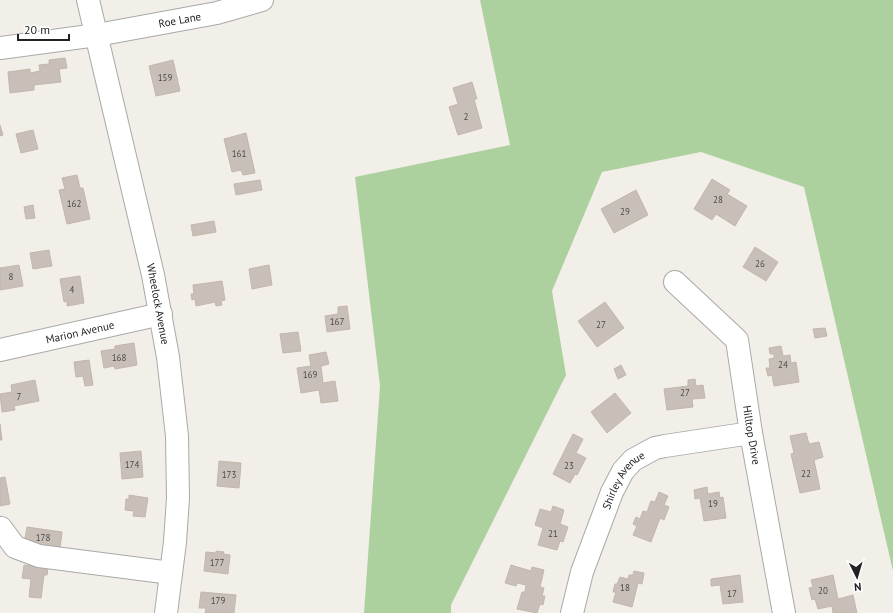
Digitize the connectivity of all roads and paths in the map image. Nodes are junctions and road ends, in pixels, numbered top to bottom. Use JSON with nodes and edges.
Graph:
{"nodes":[{"id":1,"x":88,"y":0,"type":"edge"},
{"id":2,"x":262,"y":0,"type":"edge"},
{"id":3,"x":97,"y":34,"type":"junction"},
{"id":4,"x":0,"y":48,"type":"edge"},
{"id":5,"x":675,"y":282,"type":"dead end"},
{"id":6,"x":161,"y":314,"type":"junction"},
{"id":7,"x":0,"y":350,"type":"edge"},
{"id":8,"x":751,"y":433,"type":"junction"},
{"id":9,"x":1,"y":528,"type":"edge"},
{"id":10,"x":171,"y":573,"type":"junction"},
{"id":11,"x":166,"y":613,"type":"edge"},
{"id":12,"x":572,"y":613,"type":"edge"},
{"id":13,"x":784,"y":613,"type":"edge"}],
"edges":[{"from":1,"to":3,"type":"street","name":"Wheelock Avenue"},
{"from":2,"to":3,"type":"street","name":"Roe Lane"},
{"from":3,"to":4,"type":"street","name":"Roe Lane"},
{"from":3,"to":6,"type":"street","name":"Wheelock Avenue"},
{"from":5,"to":8,"type":"street","name":"Hilltop Drive"},
{"from":6,"to":7,"type":"street","name":"Marion Avenue"},
{"from":6,"to":10,"type":"street","name":"Wheelock Avenue"},
{"from":8,"to":12,"type":"street","name":"Shirley Avenue"},
{"from":8,"to":13,"type":"street","name":"Hilltop Drive"},
{"from":9,"to":10,"type":"street"},
{"from":10,"to":11,"type":"street","name":"Wheelock Avenue"}]}
